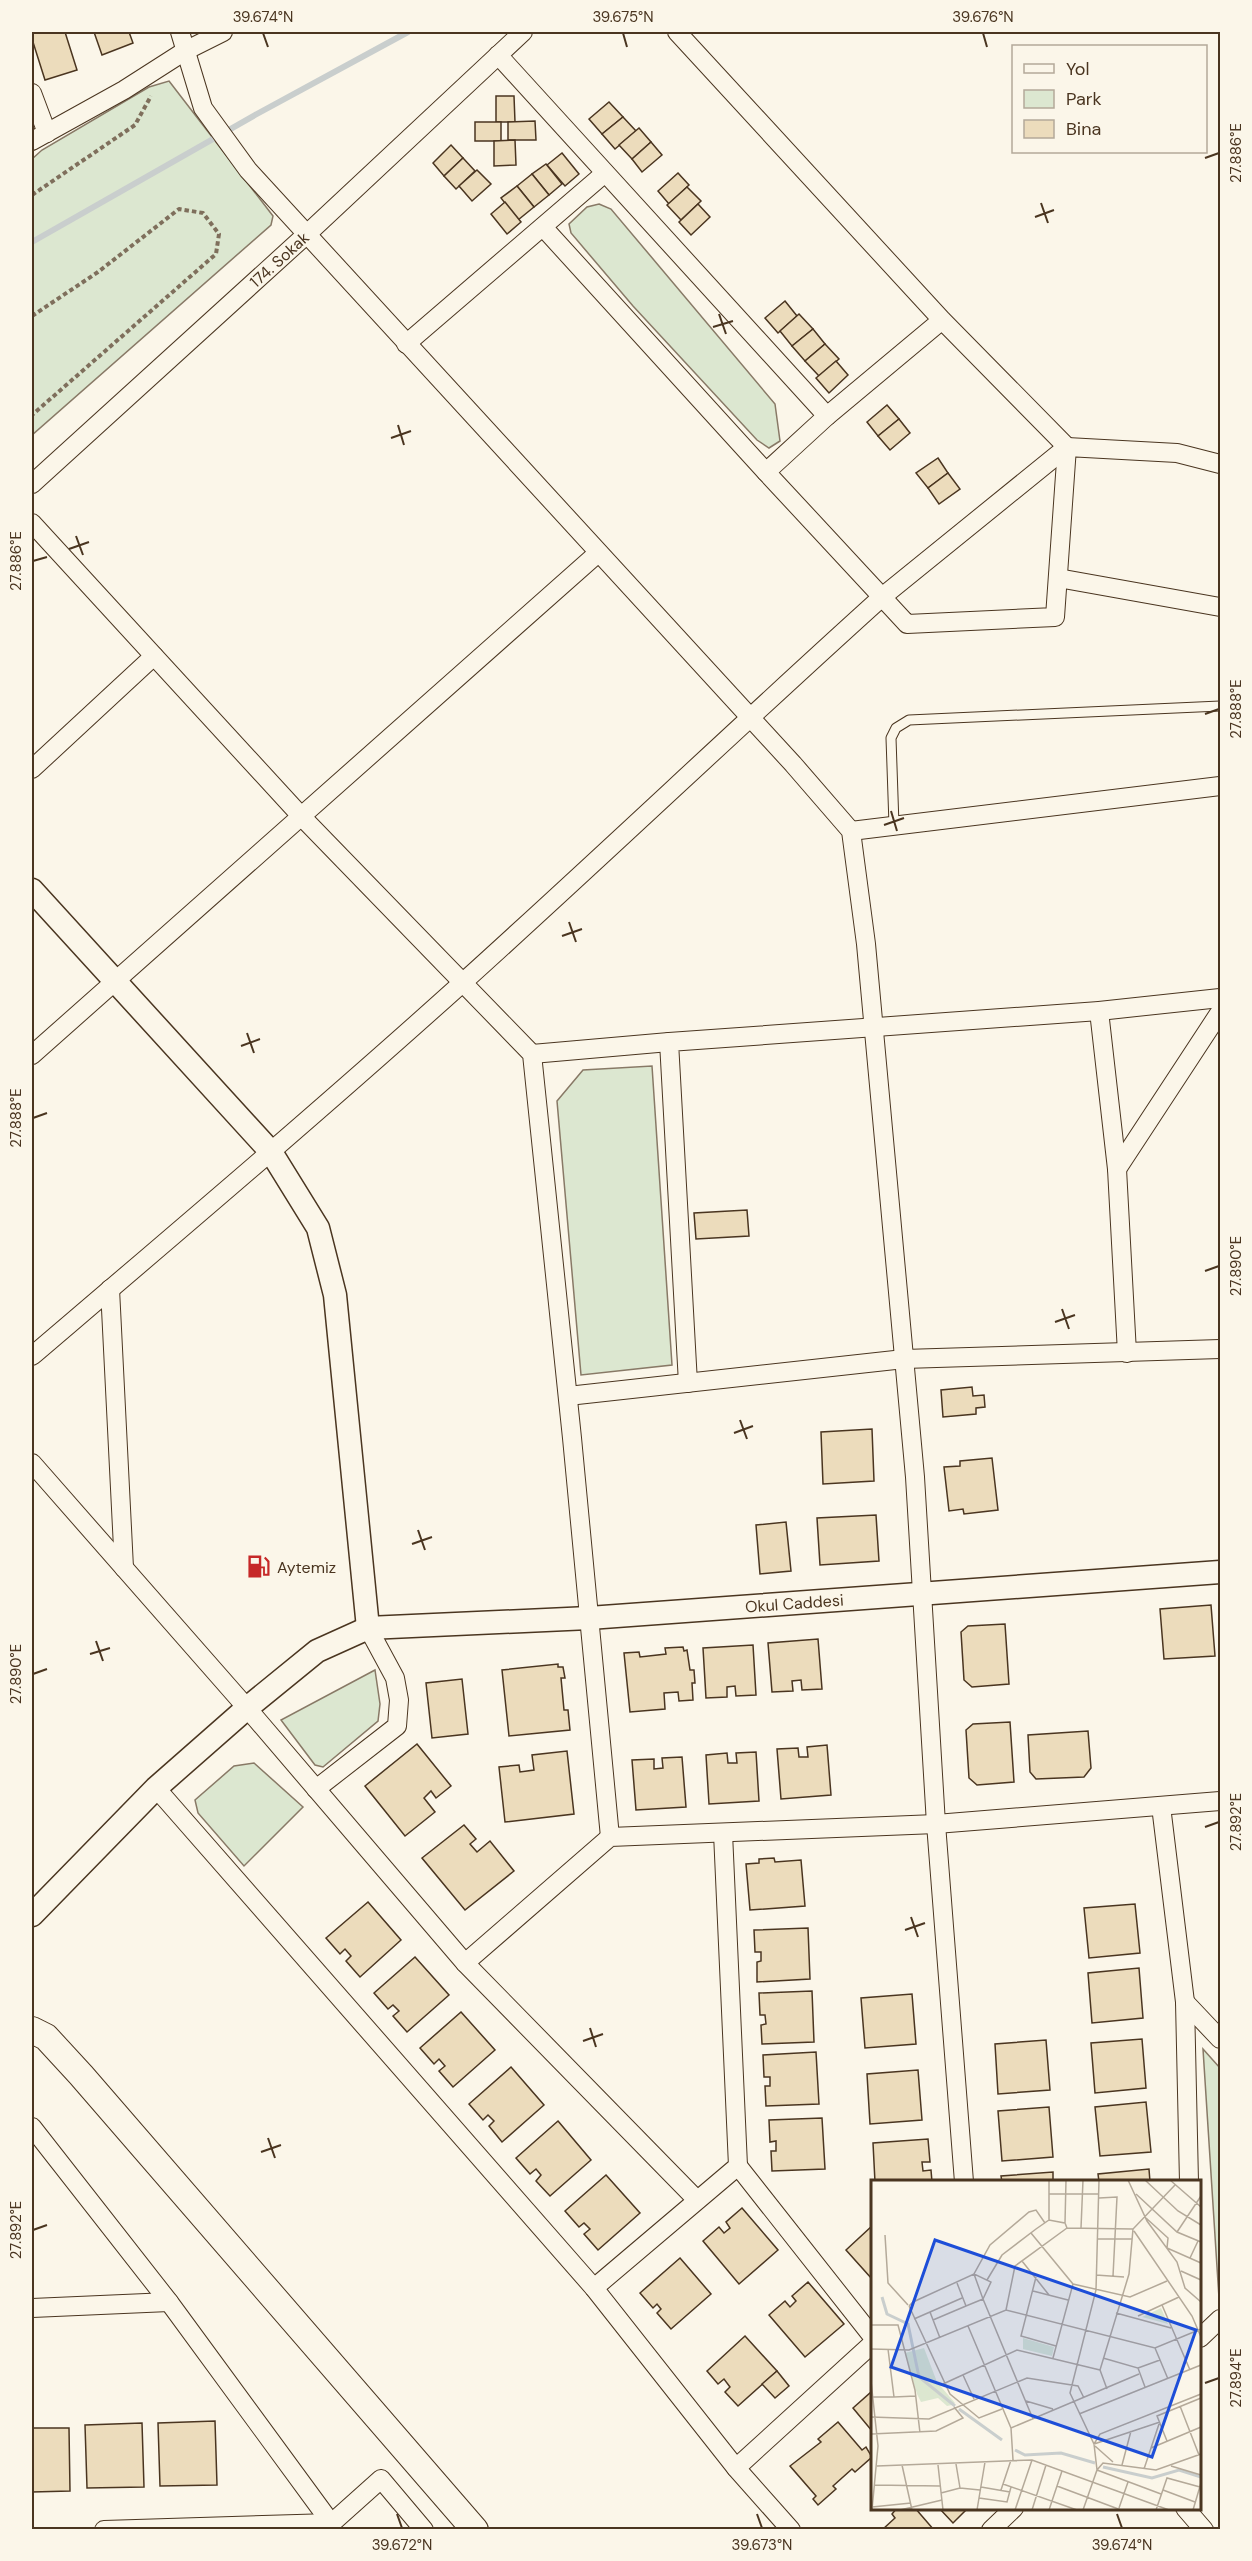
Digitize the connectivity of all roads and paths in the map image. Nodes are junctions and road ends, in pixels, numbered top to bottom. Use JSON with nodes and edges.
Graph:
{"nodes":[{"id":1,"x":180,"y":32,"type":"edge"},
{"id":2,"x":223,"y":32,"type":"edge"},
{"id":3,"x":523,"y":32,"type":"edge"},
{"id":4,"x":677,"y":32,"type":"edge"},
{"id":5,"x":185,"y":51,"type":"junction"},
{"id":6,"x":498,"y":55,"type":"junction"},
{"id":7,"x":32,"y":93,"type":"edge"},
{"id":8,"x":152,"y":94,"type":"dead end"},
{"id":9,"x":39,"y":137,"type":"edge"},
{"id":10,"x":605,"y":173,"type":"junction"},
{"id":11,"x":32,"y":195,"type":"edge"},
{"id":12,"x":543,"y":227,"type":"junction"},
{"id":13,"x":307,"y":234,"type":"junction"},
{"id":14,"x":32,"y":316,"type":"edge"},
{"id":15,"x":942,"y":320,"type":"junction"},
{"id":16,"x":406,"y":344,"type":"junction"},
{"id":17,"x":32,"y":415,"type":"edge"},
{"id":18,"x":827,"y":416,"type":"junction"},
{"id":19,"x":1067,"y":447,"type":"junction"},
{"id":20,"x":1221,"y":464,"type":"edge"},
{"id":21,"x":766,"y":472,"type":"junction"},
{"id":22,"x":32,"y":484,"type":"edge"},
{"id":23,"x":32,"y":523,"type":"edge"},
{"id":24,"x":598,"y":553,"type":"junction"},
{"id":25,"x":1058,"y":578,"type":"junction"},
{"id":26,"x":882,"y":597,"type":"junction"},
{"id":27,"x":1221,"y":607,"type":"edge"},
{"id":28,"x":154,"y":656,"type":"junction"},
{"id":29,"x":1221,"y":706,"type":"edge"},
{"id":30,"x":750,"y":717,"type":"junction"},
{"id":31,"x":32,"y":769,"type":"edge"},
{"id":32,"x":1221,"y":786,"type":"edge"},
{"id":33,"x":301,"y":816,"type":"junction"},
{"id":34,"x":894,"y":825,"type":"junction"},
{"id":35,"x":851,"y":831,"type":"junction"},
{"id":36,"x":32,"y":890,"type":"edge"},
{"id":37,"x":115,"y":981,"type":"junction"},
{"id":38,"x":461,"y":984,"type":"junction"},
{"id":39,"x":1221,"y":998,"type":"edge"},
{"id":40,"x":1099,"y":1011,"type":"junction"},
{"id":41,"x":1221,"y":1012,"type":"edge"},
{"id":42,"x":875,"y":1028,"type":"junction"},
{"id":43,"x":669,"y":1042,"type":"junction"},
{"id":44,"x":532,"y":1054,"type":"junction"},
{"id":45,"x":32,"y":1055,"type":"edge"},
{"id":46,"x":272,"y":1152,"type":"junction"},
{"id":47,"x":1117,"y":1169,"type":"junction"},
{"id":48,"x":110,"y":1289,"type":"junction"},
{"id":49,"x":1221,"y":1349,"type":"edge"},
{"id":50,"x":1127,"y":1353,"type":"junction"},
{"id":51,"x":32,"y":1356,"type":"edge"},
{"id":52,"x":904,"y":1359,"type":"junction"},
{"id":53,"x":688,"y":1383,"type":"junction"},
{"id":54,"x":568,"y":1396,"type":"junction"},
{"id":55,"x":32,"y":1463,"type":"edge"},
{"id":56,"x":124,"y":1568,"type":"junction"},
{"id":57,"x":1221,"y":1572,"type":"edge"},
{"id":58,"x":922,"y":1593,"type":"junction"},
{"id":59,"x":589,"y":1618,"type":"junction"},
{"id":60,"x":368,"y":1628,"type":"junction"},
{"id":61,"x":247,"y":1708,"type":"junction"},
{"id":62,"x":156,"y":1788,"type":"junction"},
{"id":63,"x":316,"y":1789,"type":"junction"},
{"id":64,"x":1221,"y":1801,"type":"edge"},
{"id":65,"x":1161,"y":1806,"type":"junction"},
{"id":66,"x":936,"y":1824,"type":"junction"},
{"id":67,"x":723,"y":1833,"type":"junction"},
{"id":68,"x":610,"y":1837,"type":"junction"},
{"id":69,"x":32,"y":1915,"type":"edge"},
{"id":70,"x":465,"y":1963,"type":"junction"},
{"id":71,"x":1185,"y":2002,"type":"junction"},
{"id":72,"x":32,"y":2030,"type":"edge"},
{"id":73,"x":1221,"y":2039,"type":"edge"},
{"id":74,"x":32,"y":2127,"type":"edge"},
{"id":75,"x":738,"y":2166,"type":"junction"},
{"id":76,"x":964,"y":2180,"type":"edge"},
{"id":77,"x":1189,"y":2180,"type":"edge"},
{"id":78,"x":697,"y":2199,"type":"junction"},
{"id":79,"x":594,"y":2288,"type":"junction"},
{"id":80,"x":169,"y":2302,"type":"junction"},
{"id":81,"x":32,"y":2308,"type":"edge"},
{"id":82,"x":1221,"y":2319,"type":"edge"},
{"id":83,"x":871,"y":2333,"type":"edge"},
{"id":84,"x":1201,"y":2337,"type":"edge"},
{"id":85,"x":871,"y":2346,"type":"edge"},
{"id":86,"x":736,"y":2468,"type":"junction"},
{"id":87,"x":1012,"y":2510,"type":"edge"},
{"id":88,"x":1187,"y":2510,"type":"edge"},
{"id":89,"x":328,"y":2526,"type":"edge"},
{"id":90,"x":104,"y":2529,"type":"edge"},
{"id":91,"x":424,"y":2529,"type":"edge"},
{"id":92,"x":475,"y":2529,"type":"edge"},
{"id":93,"x":791,"y":2529,"type":"edge"},
{"id":94,"x":991,"y":2529,"type":"edge"},
{"id":95,"x":1204,"y":2529,"type":"edge"}],
"edges":[{"from":1,"to":5,"type":"street"},
{"from":2,"to":5,"type":"street"},
{"from":3,"to":6,"type":"street","name":"174. Sokak"},
{"from":4,"to":15,"type":"street"},
{"from":5,"to":9,"type":"street"},
{"from":5,"to":13,"type":"street"},
{"from":6,"to":10,"type":"street"},
{"from":6,"to":13,"type":"street","name":"174. Sokak"},
{"from":7,"to":9,"type":"street"},
{"from":8,"to":11,"type":"path"},
{"from":10,"to":12,"type":"street"},
{"from":10,"to":18,"type":"street"},
{"from":12,"to":16,"type":"street"},
{"from":12,"to":21,"type":"street"},
{"from":13,"to":16,"type":"street"},
{"from":13,"to":22,"type":"street","name":"174. Sokak"},
{"from":14,"to":17,"type":"path"},
{"from":15,"to":18,"type":"street"},
{"from":15,"to":19,"type":"street"},
{"from":16,"to":24,"type":"street"},
{"from":18,"to":21,"type":"street"},
{"from":19,"to":20,"type":"street"},
{"from":19,"to":25,"type":"street"},
{"from":19,"to":26,"type":"street"},
{"from":21,"to":26,"type":"street"},
{"from":23,"to":28,"type":"street"},
{"from":24,"to":30,"type":"street"},
{"from":24,"to":33,"type":"street"},
{"from":25,"to":26,"type":"street"},
{"from":25,"to":27,"type":"street"},
{"from":26,"to":30,"type":"street"},
{"from":28,"to":31,"type":"street"},
{"from":28,"to":33,"type":"street"},
{"from":29,"to":34,"type":"lane"},
{"from":30,"to":35,"type":"street"},
{"from":30,"to":38,"type":"street"},
{"from":32,"to":34,"type":"street"},
{"from":33,"to":37,"type":"street"},
{"from":33,"to":38,"type":"street"},
{"from":34,"to":35,"type":"street"},
{"from":35,"to":42,"type":"street"},
{"from":36,"to":37,"type":"street"},
{"from":37,"to":45,"type":"street"},
{"from":37,"to":46,"type":"street"},
{"from":38,"to":44,"type":"street"},
{"from":38,"to":46,"type":"street"},
{"from":39,"to":40,"type":"street"},
{"from":40,"to":42,"type":"street"},
{"from":40,"to":47,"type":"street"},
{"from":41,"to":47,"type":"street"},
{"from":42,"to":43,"type":"street"},
{"from":42,"to":52,"type":"street"},
{"from":43,"to":44,"type":"street"},
{"from":43,"to":53,"type":"street"},
{"from":44,"to":54,"type":"street"},
{"from":46,"to":48,"type":"street"},
{"from":46,"to":60,"type":"street"},
{"from":47,"to":50,"type":"street"},
{"from":48,"to":51,"type":"street"},
{"from":48,"to":56,"type":"street"},
{"from":49,"to":50,"type":"street"},
{"from":50,"to":52,"type":"street"},
{"from":52,"to":53,"type":"street"},
{"from":52,"to":58,"type":"street"},
{"from":53,"to":54,"type":"street"},
{"from":54,"to":59,"type":"street"},
{"from":55,"to":56,"type":"street"},
{"from":56,"to":61,"type":"street"},
{"from":57,"to":58,"type":"street","name":"Okul Caddesi"},
{"from":58,"to":59,"type":"street","name":"Okul Caddesi"},
{"from":58,"to":66,"type":"street"},
{"from":59,"to":60,"type":"street","name":"Okul Caddesi"},
{"from":59,"to":68,"type":"street"},
{"from":60,"to":61,"type":"street"},
{"from":60,"to":63,"type":"street"},
{"from":61,"to":62,"type":"street"},
{"from":61,"to":63,"type":"street"},
{"from":62,"to":69,"type":"street"},
{"from":62,"to":79,"type":"street"},
{"from":63,"to":70,"type":"street"},
{"from":64,"to":65,"type":"street"},
{"from":65,"to":66,"type":"street"},
{"from":65,"to":71,"type":"street"},
{"from":66,"to":67,"type":"street"},
{"from":66,"to":76,"type":"street"},
{"from":67,"to":68,"type":"street"},
{"from":67,"to":75,"type":"street"},
{"from":68,"to":70,"type":"street"},
{"from":70,"to":78,"type":"street"},
{"from":71,"to":73,"type":"street"},
{"from":71,"to":77,"type":"street"},
{"from":72,"to":92,"type":"main road"},
{"from":74,"to":80,"type":"street"},
{"from":75,"to":78,"type":"street"},
{"from":75,"to":83,"type":"street"},
{"from":78,"to":79,"type":"street"},
{"from":79,"to":86,"type":"street"},
{"from":80,"to":81,"type":"street"},
{"from":80,"to":89,"type":"street"},
{"from":82,"to":84,"type":"street"},
{"from":85,"to":86,"type":"street"},
{"from":86,"to":93,"type":"street"},
{"from":87,"to":94,"type":"street"},
{"from":88,"to":95,"type":"street"},
{"from":89,"to":90,"type":"street"},
{"from":89,"to":91,"type":"street"}]}
